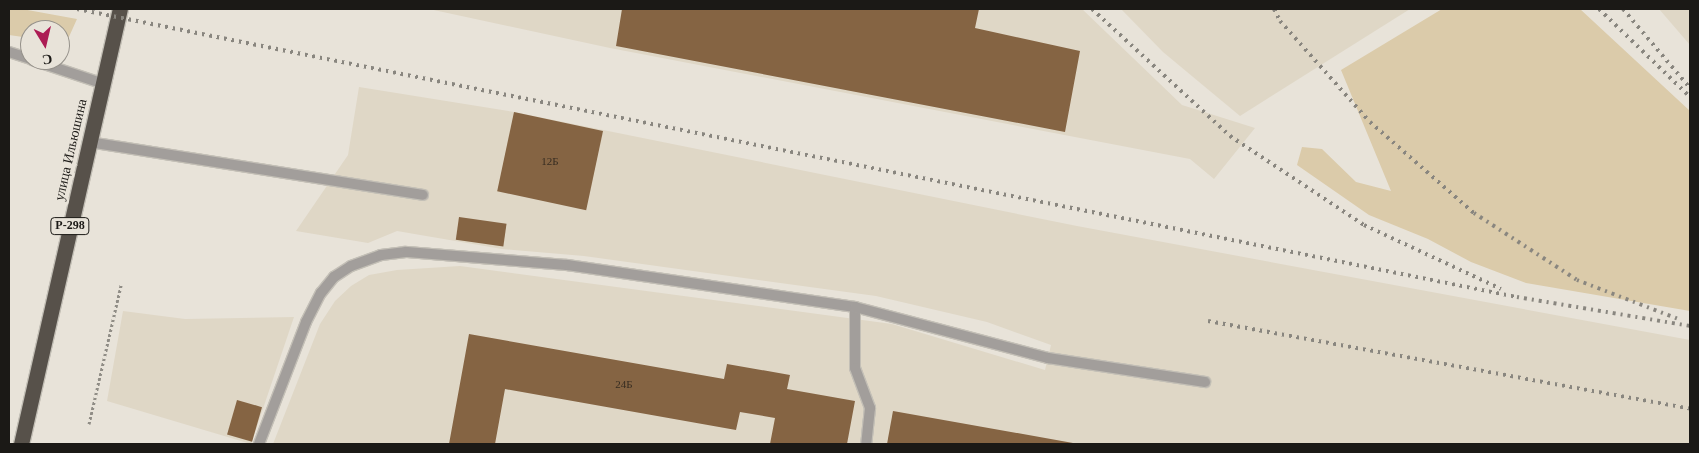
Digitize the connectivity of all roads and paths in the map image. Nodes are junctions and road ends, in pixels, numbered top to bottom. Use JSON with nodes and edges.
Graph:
{"nodes":[{"id":1,"x":120,"y":9,"type":"edge"},
{"id":2,"x":61,"y":70,"type":"edge"},
{"id":3,"x":104,"y":84,"type":"junction"},
{"id":4,"x":89,"y":142,"type":"junction"},
{"id":5,"x":423,"y":195,"type":"dead end"},
{"id":6,"x":121,"y":285,"type":"dead end"},
{"id":7,"x":855,"y":308,"type":"junction"},
{"id":8,"x":1206,"y":382,"type":"dead end"},
{"id":9,"x":89,"y":424,"type":"dead end"},
{"id":10,"x":20,"y":444,"type":"edge"},
{"id":11,"x":259,"y":444,"type":"edge"},
{"id":12,"x":866,"y":444,"type":"edge"}],
"edges":[{"from":1,"to":3,"type":"highway","name":"улица Ильюшина","number":"Р-298"},
{"from":2,"to":3,"type":"lane"},
{"from":3,"to":4,"type":"highway","name":"улица Ильюшина","number":"Р-298"},
{"from":4,"to":5,"type":"lane"},
{"from":4,"to":10,"type":"highway","name":"улица Ильюшина","number":"Р-298"},
{"from":6,"to":9,"type":"path"},
{"from":7,"to":8,"type":"lane"},
{"from":7,"to":11,"type":"lane"},
{"from":7,"to":12,"type":"lane"}]}
